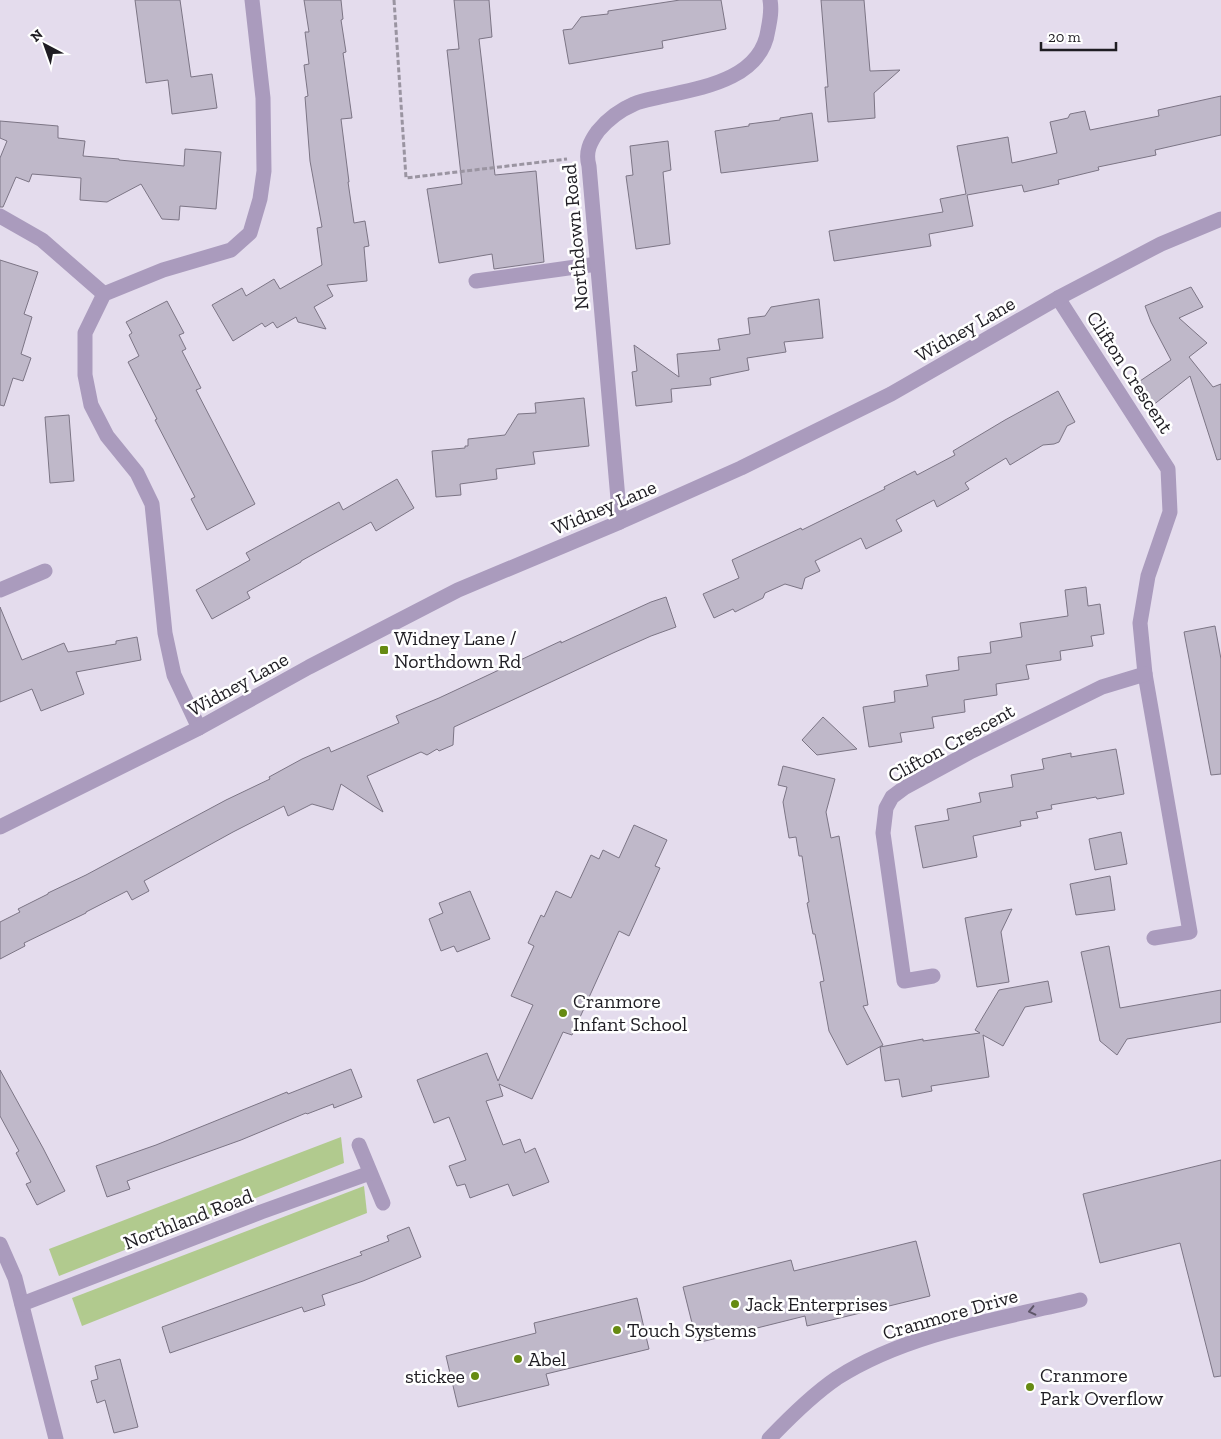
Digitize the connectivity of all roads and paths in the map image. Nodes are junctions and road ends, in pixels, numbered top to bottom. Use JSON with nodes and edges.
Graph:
{"nodes":[{"id":1,"x":252,"y":0,"type":"edge"},
{"id":2,"x":394,"y":0,"type":"edge"},
{"id":3,"x":770,"y":0,"type":"edge"},
{"id":4,"x":586,"y":157,"type":"junction"},
{"id":5,"x":0,"y":216,"type":"edge"},
{"id":6,"x":1221,"y":219,"type":"edge"},
{"id":7,"x":597,"y":264,"type":"junction"},
{"id":8,"x":476,"y":281,"type":"dead end"},
{"id":9,"x":104,"y":294,"type":"junction"},
{"id":10,"x":1058,"y":298,"type":"junction"},
{"id":11,"x":620,"y":522,"type":"junction"},
{"id":12,"x":46,"y":571,"type":"dead end"},
{"id":13,"x":0,"y":590,"type":"edge"},
{"id":14,"x":1145,"y":674,"type":"junction"},
{"id":15,"x":199,"y":728,"type":"junction"},
{"id":16,"x":0,"y":827,"type":"edge"},
{"id":17,"x":1154,"y":938,"type":"dead end"},
{"id":18,"x":933,"y":976,"type":"dead end"},
{"id":19,"x":359,"y":1145,"type":"dead end"},
{"id":20,"x":370,"y":1173,"type":"junction"},
{"id":21,"x":383,"y":1203,"type":"dead end"},
{"id":22,"x":0,"y":1244,"type":"edge"},
{"id":23,"x":1080,"y":1300,"type":"dead end"},
{"id":24,"x":22,"y":1304,"type":"junction"},
{"id":25,"x":56,"y":1439,"type":"edge"},
{"id":26,"x":769,"y":1439,"type":"edge"}],
"edges":[{"from":1,"to":9,"type":"street"},
{"from":2,"to":4,"type":"path"},
{"from":3,"to":4,"type":"street","name":"Northdown Road"},
{"from":4,"to":7,"type":"street","name":"Northdown Road"},
{"from":5,"to":9,"type":"street"},
{"from":6,"to":10,"type":"street","name":"Widney Lane"},
{"from":7,"to":8,"type":"street"},
{"from":7,"to":11,"type":"street","name":"Northdown Road"},
{"from":9,"to":15,"type":"street"},
{"from":10,"to":11,"type":"street","name":"Widney Lane"},
{"from":10,"to":14,"type":"street","name":"Clifton Crescent"},
{"from":11,"to":15,"type":"street","name":"Widney Lane"},
{"from":12,"to":13,"type":"street"},
{"from":14,"to":17,"type":"street","name":"Clifton Crescent"},
{"from":14,"to":18,"type":"street","name":"Clifton Crescent"},
{"from":15,"to":16,"type":"street","name":"Widney Lane"},
{"from":19,"to":20,"type":"street"},
{"from":20,"to":21,"type":"street"},
{"from":20,"to":24,"type":"street","name":"Northland Road"},
{"from":22,"to":24,"type":"street"},
{"from":23,"to":26,"type":"street","name":"Cranmore Drive","one_way":true},
{"from":24,"to":25,"type":"street"}]}
